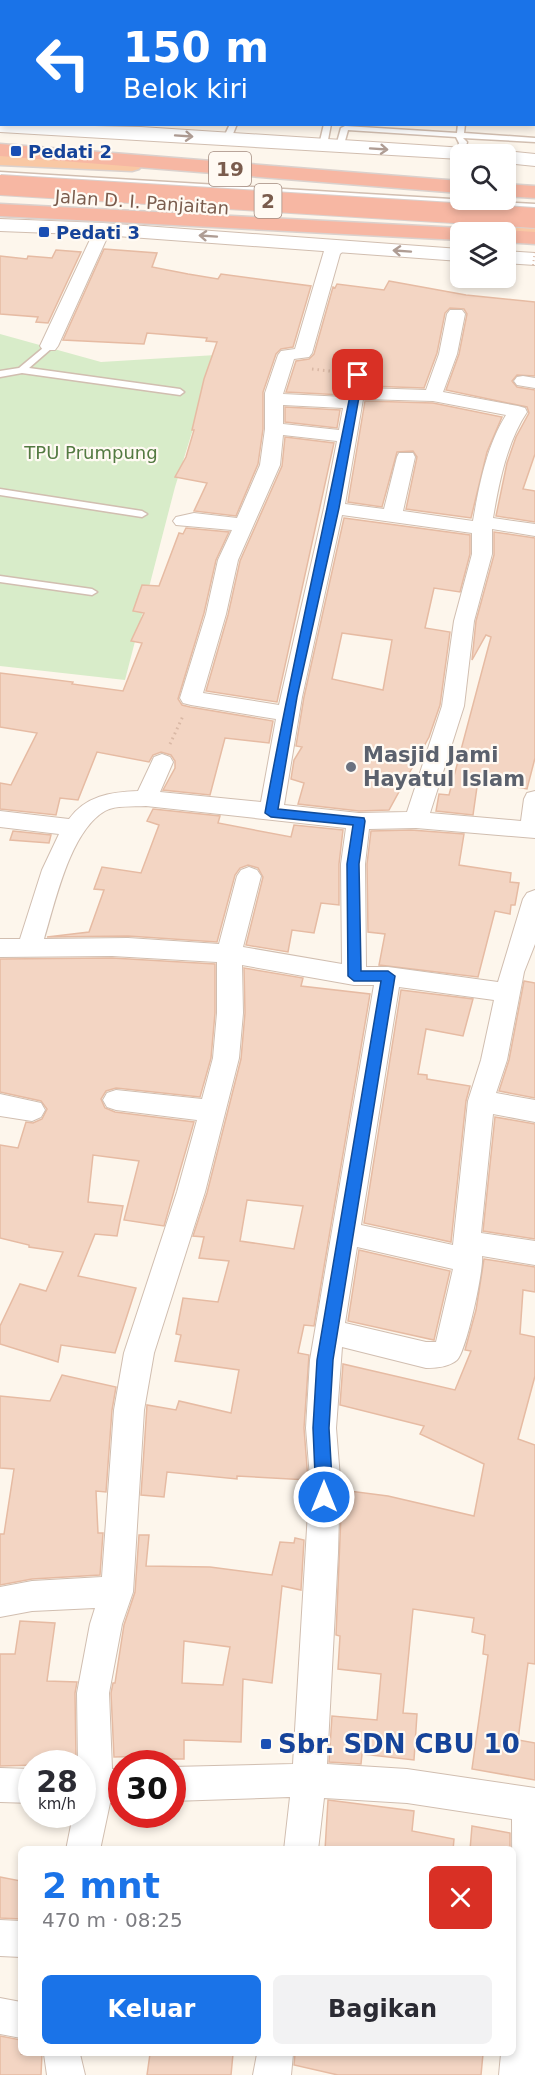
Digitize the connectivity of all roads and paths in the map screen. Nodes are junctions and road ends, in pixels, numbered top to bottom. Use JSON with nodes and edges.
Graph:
{"nodes":[{"id":1,"x":0,"y":126,"type":"edge"},
{"id":2,"x":462,"y":126,"type":"edge"},
{"id":3,"x":142,"y":129,"type":"edge"},
{"id":4,"x":231,"y":132,"type":"edge"},
{"id":5,"x":339,"y":136,"type":"edge"},
{"id":6,"x":535,"y":140,"type":"edge"},
{"id":7,"x":459,"y":144,"type":"edge"},
{"id":8,"x":492,"y":144,"type":"edge"},
{"id":9,"x":450,"y":146,"type":"edge"},
{"id":10,"x":0,"y":150,"type":"edge"},
{"id":11,"x":0,"y":159,"type":"edge"},
{"id":12,"x":516,"y":159,"type":"edge"},
{"id":13,"x":535,"y":160,"type":"edge"},
{"id":14,"x":0,"y":168,"type":"edge"},
{"id":15,"x":0,"y":174,"type":"edge"},
{"id":16,"x":450,"y":186,"type":"edge"},
{"id":17,"x":450,"y":186,"type":"edge"},
{"id":18,"x":0,"y":187,"type":"edge"},
{"id":19,"x":516,"y":191,"type":"edge"},
{"id":20,"x":535,"y":193,"type":"edge"},
{"id":21,"x":0,"y":194,"type":"edge"},
{"id":22,"x":450,"y":194,"type":"edge"},
{"id":23,"x":0,"y":198,"type":"edge"},
{"id":24,"x":516,"y":199,"type":"edge"},
{"id":25,"x":535,"y":200,"type":"edge"},
{"id":26,"x":535,"y":206,"type":"edge"},
{"id":27,"x":535,"y":219,"type":"edge"},
{"id":28,"x":0,"y":222,"type":"edge"},
{"id":29,"x":535,"y":228,"type":"edge"},
{"id":30,"x":103,"y":229,"type":"junction"},
{"id":31,"x":450,"y":234,"type":"edge"},
{"id":32,"x":516,"y":237,"type":"edge"},
{"id":33,"x":535,"y":238,"type":"edge"},
{"id":34,"x":332,"y":247,"type":"junction"},
{"id":35,"x":535,"y":250,"type":"edge"},
{"id":36,"x":450,"y":254,"type":"edge"},
{"id":37,"x":516,"y":259,"type":"edge"},
{"id":38,"x":534,"y":262,"type":"edge"},
{"id":39,"x":456,"y":314,"type":"dead end"},
{"id":40,"x":49,"y":346,"type":"joint"},
{"id":41,"x":282,"y":365,"type":"junction"},
{"id":42,"x":22,"y":370,"type":"junction"},
{"id":43,"x":0,"y":374,"type":"edge"},
{"id":44,"x":356,"y":390,"type":"junction"},
{"id":45,"x":180,"y":392,"type":"dead end"},
{"id":46,"x":433,"y":396,"type":"junction"},
{"id":47,"x":274,"y":399,"type":"junction"},
{"id":48,"x":274,"y":429,"type":"junction"},
{"id":49,"x":347,"y":436,"type":"junction"},
{"id":50,"x":406,"y":457,"type":"dead end"},
{"id":51,"x":0,"y":492,"type":"edge"},
{"id":52,"x":334,"y":508,"type":"junction"},
{"id":53,"x":142,"y":514,"type":"dead end"},
{"id":54,"x":392,"y":516,"type":"junction"},
{"id":55,"x":183,"y":521,"type":"dead end"},
{"id":56,"x":243,"y":525,"type":"junction"},
{"id":57,"x":483,"y":525,"type":"junction"},
{"id":58,"x":535,"y":530,"type":"edge"},
{"id":59,"x":0,"y":579,"type":"edge"},
{"id":60,"x":92,"y":592,"type":"dead end"},
{"id":61,"x":191,"y":699,"type":"junction"},
{"id":62,"x":288,"y":714,"type":"junction"},
{"id":63,"x":162,"y":762,"type":"joint"},
{"id":64,"x":146,"y":798,"type":"junction"},
{"id":65,"x":535,"y":799,"type":"edge"},
{"id":66,"x":271,"y":813,"type":"junction"},
{"id":67,"x":0,"y":819,"type":"edge"},
{"id":68,"x":416,"y":820,"type":"junction"},
{"id":69,"x":359,"y":821,"type":"junction"},
{"id":70,"x":73,"y":828,"type":"junction"},
{"id":71,"x":533,"y":830,"type":"edge"},
{"id":72,"x":249,"y":876,"type":"dead end"},
{"id":73,"x":535,"y":899,"type":"edge"},
{"id":74,"x":0,"y":948,"type":"edge"},
{"id":75,"x":29,"y":949,"type":"junction"},
{"id":76,"x":229,"y":953,"type":"junction"},
{"id":77,"x":354,"y":976,"type":"junction"},
{"id":78,"x":388,"y":976,"type":"junction"},
{"id":79,"x":508,"y":993,"type":"junction"},
{"id":80,"x":116,"y":1100,"type":"dead end"},
{"id":81,"x":481,"y":1101,"type":"junction"},
{"id":82,"x":0,"y":1104,"type":"edge"},
{"id":83,"x":32,"y":1110,"type":"dead end"},
{"id":84,"x":212,"y":1111,"type":"junction"},
{"id":85,"x":535,"y":1111,"type":"edge"},
{"id":86,"x":346,"y":1233,"type":"junction"},
{"id":87,"x":467,"y":1251,"type":"junction"},
{"id":88,"x":535,"y":1253,"type":"edge"},
{"id":89,"x":330,"y":1332,"type":"junction"},
{"id":90,"x":117,"y":1593,"type":"junction"},
{"id":91,"x":0,"y":1602,"type":"edge"},
{"id":92,"x":309,"y":1780,"type":"junction"},
{"id":93,"x":186,"y":1784,"type":"edge"},
{"id":94,"x":0,"y":1785,"type":"edge"},
{"id":95,"x":18,"y":1786,"type":"edge"},
{"id":96,"x":100,"y":1786,"type":"edge"},
{"id":97,"x":532,"y":1805,"type":"edge"},
{"id":98,"x":84,"y":1846,"type":"edge"},
{"id":99,"x":301,"y":1846,"type":"edge"},
{"id":100,"x":0,"y":1938,"type":"edge"},
{"id":101,"x":18,"y":1939,"type":"edge"},
{"id":102,"x":0,"y":2016,"type":"edge"},
{"id":103,"x":18,"y":2019,"type":"edge"},
{"id":104,"x":62,"y":2056,"type":"edge"},
{"id":105,"x":275,"y":2056,"type":"edge"},
{"id":106,"x":66,"y":2075,"type":"edge"},
{"id":107,"x":272,"y":2075,"type":"edge"},
{"id":108,"x":518,"y":2075,"type":"edge"}],
"edges":[{"from":1,"to":3,"type":"street"},
{"from":2,"to":7,"type":"lane"},
{"from":3,"to":4,"type":"street","one_way":true},
{"from":4,"to":5,"type":"street"},
{"from":5,"to":9,"type":"street"},
{"from":6,"to":8,"type":"lane"},
{"from":10,"to":16,"type":"highway","number":"19"},
{"from":11,"to":17,"type":"highway","name":"Jalan D. I. Panjaitan"},
{"from":12,"to":13,"type":"street"},
{"from":14,"to":22,"type":"highway","number":"2"},
{"from":15,"to":26,"type":"lane"},
{"from":18,"to":27,"type":"highway","number":"2","bridge":true},
{"from":19,"to":20,"type":"highway"},
{"from":21,"to":29,"type":"highway","name":"Jalan D. I. Panjaitan"},
{"from":23,"to":27,"type":"highway","number":"19","bridge":true},
{"from":24,"to":25,"type":"highway"},
{"from":28,"to":30,"type":"street"},
{"from":28,"to":31,"type":"highway"},
{"from":34,"to":30,"type":"street","one_way":true},
{"from":30,"to":40,"type":"street"},
{"from":32,"to":33,"type":"highway"},
{"from":36,"to":34,"type":"street","one_way":true},
{"from":34,"to":41,"type":"street"},
{"from":35,"to":38,"type":"path","bridge":true},
{"from":37,"to":38,"type":"street"},
{"from":39,"to":46,"type":"street"},
{"from":40,"to":42,"type":"lane"},
{"from":41,"to":44,"type":"path"},
{"from":41,"to":47,"type":"street"},
{"from":42,"to":43,"type":"lane"},
{"from":42,"to":45,"type":"lane"},
{"from":44,"to":46,"type":"street"},
{"from":44,"to":47,"type":"street"},
{"from":44,"to":49,"type":"street"},
{"from":46,"to":57,"type":"street"},
{"from":47,"to":48,"type":"street"},
{"from":48,"to":49,"type":"street"},
{"from":48,"to":56,"type":"street"},
{"from":49,"to":52,"type":"street"},
{"from":50,"to":54,"type":"street"},
{"from":51,"to":53,"type":"lane"},
{"from":52,"to":54,"type":"street"},
{"from":52,"to":62,"type":"street"},
{"from":54,"to":57,"type":"street"},
{"from":55,"to":56,"type":"street"},
{"from":56,"to":61,"type":"street"},
{"from":57,"to":58,"type":"street"},
{"from":57,"to":68,"type":"street"},
{"from":59,"to":60,"type":"lane"},
{"from":61,"to":62,"type":"street"},
{"from":61,"to":63,"type":"path"},
{"from":62,"to":66,"type":"street"},
{"from":63,"to":64,"type":"street"},
{"from":64,"to":66,"type":"street"},
{"from":64,"to":70,"type":"street"},
{"from":65,"to":71,"type":"street"},
{"from":66,"to":69,"type":"street"},
{"from":67,"to":70,"type":"street"},
{"from":68,"to":69,"type":"street"},
{"from":68,"to":71,"type":"street"},
{"from":69,"to":77,"type":"street"},
{"from":70,"to":75,"type":"street"},
{"from":72,"to":76,"type":"street"},
{"from":73,"to":79,"type":"street"},
{"from":74,"to":75,"type":"street"},
{"from":75,"to":76,"type":"street"},
{"from":76,"to":77,"type":"street"},
{"from":76,"to":84,"type":"street"},
{"from":77,"to":78,"type":"street"},
{"from":78,"to":79,"type":"street"},
{"from":78,"to":86,"type":"street"},
{"from":79,"to":81,"type":"street"},
{"from":80,"to":84,"type":"street"},
{"from":81,"to":85,"type":"street"},
{"from":81,"to":87,"type":"street"},
{"from":82,"to":83,"type":"street"},
{"from":84,"to":90,"type":"street"},
{"from":86,"to":87,"type":"street"},
{"from":86,"to":89,"type":"street"},
{"from":87,"to":88,"type":"street"},
{"from":87,"to":89,"type":"street"},
{"from":89,"to":92,"type":"street"},
{"from":90,"to":91,"type":"street"},
{"from":90,"to":96,"type":"street"},
{"from":92,"to":93,"type":"street"},
{"from":92,"to":97,"type":"street"},
{"from":92,"to":99,"type":"street"},
{"from":94,"to":95,"type":"street"},
{"from":96,"to":98,"type":"street"},
{"from":97,"to":108,"type":"street"},
{"from":100,"to":101,"type":"street"},
{"from":102,"to":103,"type":"street"},
{"from":104,"to":106,"type":"street"},
{"from":105,"to":107,"type":"street"}]}
